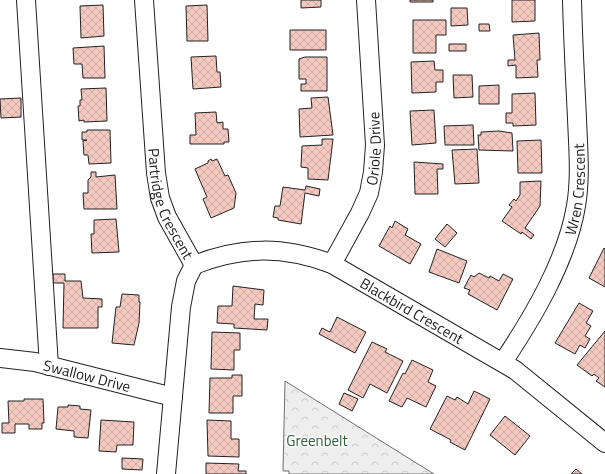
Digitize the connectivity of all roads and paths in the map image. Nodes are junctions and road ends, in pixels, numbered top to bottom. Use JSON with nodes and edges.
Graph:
{"nodes":[{"id":1,"x":26,"y":0,"type":"edge"},
{"id":2,"x":144,"y":0,"type":"edge"},
{"id":3,"x":366,"y":0,"type":"edge"},
{"id":4,"x":572,"y":0,"type":"edge"},
{"id":5,"x":332,"y":264,"type":"junction"},
{"id":6,"x":194,"y":265,"type":"junction"},
{"id":7,"x":0,"y":358,"type":"edge"},
{"id":8,"x":503,"y":362,"type":"junction"},
{"id":9,"x":49,"y":366,"type":"junction"},
{"id":10,"x":173,"y":397,"type":"junction"},
{"id":11,"x":605,"y":443,"type":"edge"},
{"id":12,"x":166,"y":474,"type":"edge"}],
"edges":[{"from":1,"to":9,"type":"street"},
{"from":2,"to":6,"type":"street","name":"Partridge Crescent"},
{"from":3,"to":5,"type":"street","name":"Oriole Drive"},
{"from":4,"to":8,"type":"street","name":"Wren Crescent"},
{"from":5,"to":6,"type":"street","name":"Blackbird Crescent"},
{"from":5,"to":8,"type":"street","name":"Blackbird Crescent"},
{"from":6,"to":10,"type":"street","name":"Partridge Crescent"},
{"from":7,"to":9,"type":"street","name":"Swallow Drive"},
{"from":8,"to":11,"type":"street","name":"Blackbird Crescent"},
{"from":9,"to":10,"type":"street","name":"Swallow Drive"},
{"from":10,"to":12,"type":"street","name":"Partridge Crescent"}]}
